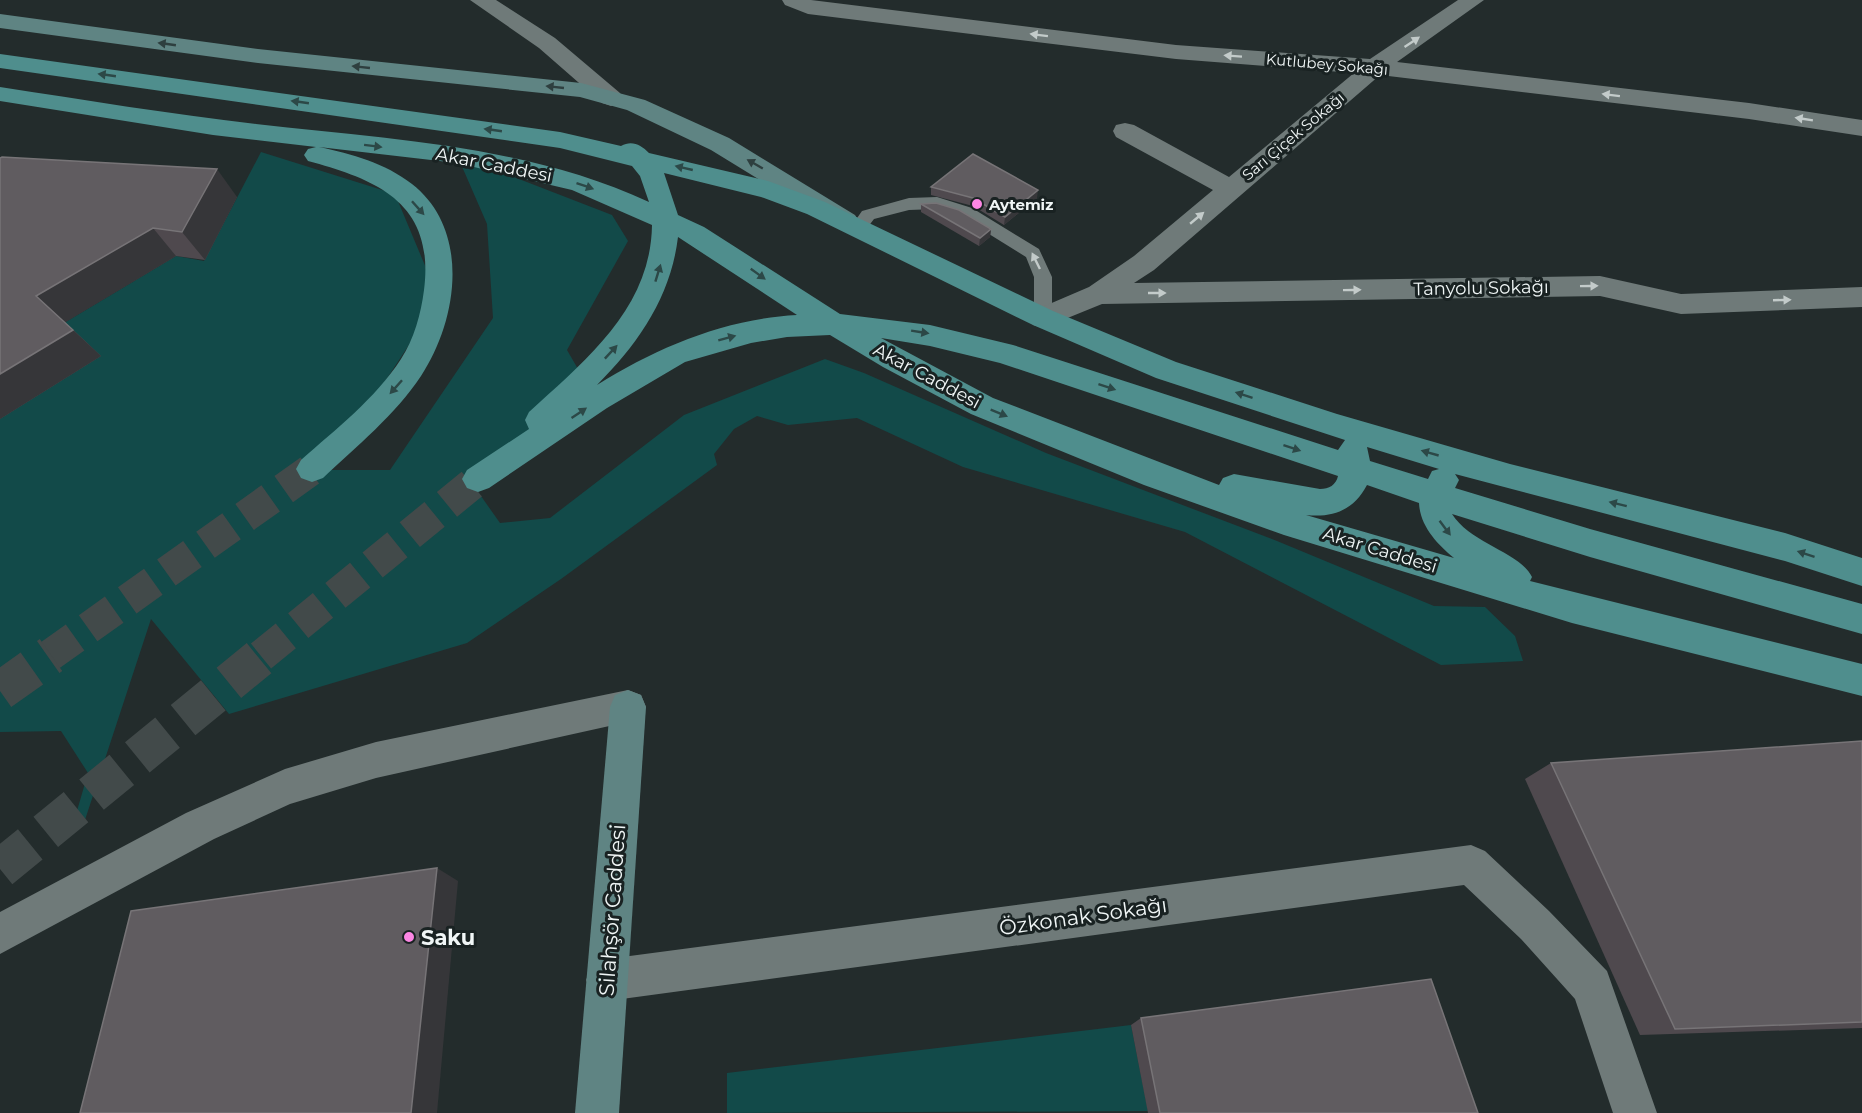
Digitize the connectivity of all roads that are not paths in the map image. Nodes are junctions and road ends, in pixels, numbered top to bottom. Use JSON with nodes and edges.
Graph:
{"nodes":[{"id":1,"x":482,"y":0,"type":"edge"},
{"id":2,"x":794,"y":0,"type":"edge"},
{"id":3,"x":1473,"y":0,"type":"edge"},
{"id":4,"x":0,"y":21,"type":"edge"},
{"id":5,"x":0,"y":39,"type":"edge"},
{"id":6,"x":0,"y":61,"type":"edge"},
{"id":7,"x":1375,"y":67,"type":"junction"},
{"id":8,"x":0,"y":94,"type":"edge"},
{"id":9,"x":611,"y":98,"type":"junction"},
{"id":10,"x":0,"y":105,"type":"edge"},
{"id":11,"x":76,"y":107,"type":"junction"},
{"id":12,"x":170,"y":120,"type":"junction"},
{"id":13,"x":1862,"y":128,"type":"edge"},
{"id":14,"x":1125,"y":131,"type":"dead end"},
{"id":15,"x":1231,"y":189,"type":"junction"},
{"id":16,"x":858,"y":228,"type":"junction"},
{"id":17,"x":1099,"y":294,"type":"junction"},
{"id":18,"x":1862,"y":297,"type":"edge"},
{"id":19,"x":1043,"y":318,"type":"junction"},
{"id":20,"x":1337,"y":426,"type":"junction"},
{"id":21,"x":312,"y":469,"type":"tunnel mouth"},
{"id":22,"x":1155,"y":476,"type":"junction"},
{"id":23,"x":1510,"y":477,"type":"junction"},
{"id":24,"x":1862,"y":572,"type":"edge"},
{"id":25,"x":1572,"y":608,"type":"junction"},
{"id":26,"x":1862,"y":619,"type":"edge"},
{"id":27,"x":1862,"y":680,"type":"edge"},
{"id":28,"x":0,"y":934,"type":"edge"},
{"id":29,"x":607,"y":980,"type":"junction"},
{"id":30,"x":597,"y":1113,"type":"edge"},
{"id":31,"x":1635,"y":1113,"type":"edge"}],
"edges":[{"from":1,"to":9,"type":"street"},
{"from":7,"to":2,"type":"street","name":"Kutlubey Sokağı","one_way":true},
{"from":7,"to":3,"type":"street","name":"Sarı Çiçek Sokağı","one_way":true},
{"from":9,"to":4,"type":"street","name":"Akar Caddesi","one_way":true},
{"from":5,"to":26,"type":"main road","one_way":true},
{"from":16,"to":6,"type":"main road","name":"Akar Caddesi","one_way":true},
{"from":13,"to":7,"type":"street","name":"Kutlubey Sokağı","one_way":true},
{"from":7,"to":15,"type":"street","name":"Sarı Çiçek Sokağı"},
{"from":8,"to":11,"type":"main road","name":"Akar Caddesi"},
{"from":16,"to":9,"type":"street","name":"Akar Caddesi","one_way":true},
{"from":10,"to":11,"type":"main road"},
{"from":11,"to":12,"type":"main road","name":"Akar Caddesi"},
{"from":12,"to":21,"type":"main road","one_way":true},
{"from":12,"to":22,"type":"main road","name":"Akar Caddesi","one_way":true},
{"from":14,"to":15,"type":"street","name":"Sarı Çiçek Sokağı"},
{"from":17,"to":15,"type":"street","name":"Sarı Çiçek Sokağı","one_way":true},
{"from":16,"to":19,"type":"main road","name":"Akar Caddesi"},
{"from":19,"to":16,"type":"lane","one_way":true},
{"from":17,"to":18,"type":"street","name":"Tanyolu Sokağı","one_way":true},
{"from":17,"to":19,"type":"street","name":"Sarı Çiçek Sokağı"},
{"from":20,"to":19,"type":"main road","name":"Akar Caddesi","one_way":true},
{"from":20,"to":22,"type":"main road"},
{"from":23,"to":20,"type":"main road","name":"Akar Caddesi","one_way":true},
{"from":22,"to":25,"type":"main road","name":"Akar Caddesi"},
{"from":24,"to":23,"type":"main road","name":"Akar Caddesi","one_way":true},
{"from":23,"to":25,"type":"main road","one_way":true},
{"from":25,"to":27,"type":"main road","name":"Akar Caddesi"},
{"from":28,"to":29,"type":"street","name":"Silahşör Caddesi"},
{"from":29,"to":30,"type":"street","name":"Silahşör Caddesi"},
{"from":29,"to":31,"type":"street","name":"Özkonak Sokağı"}]}
